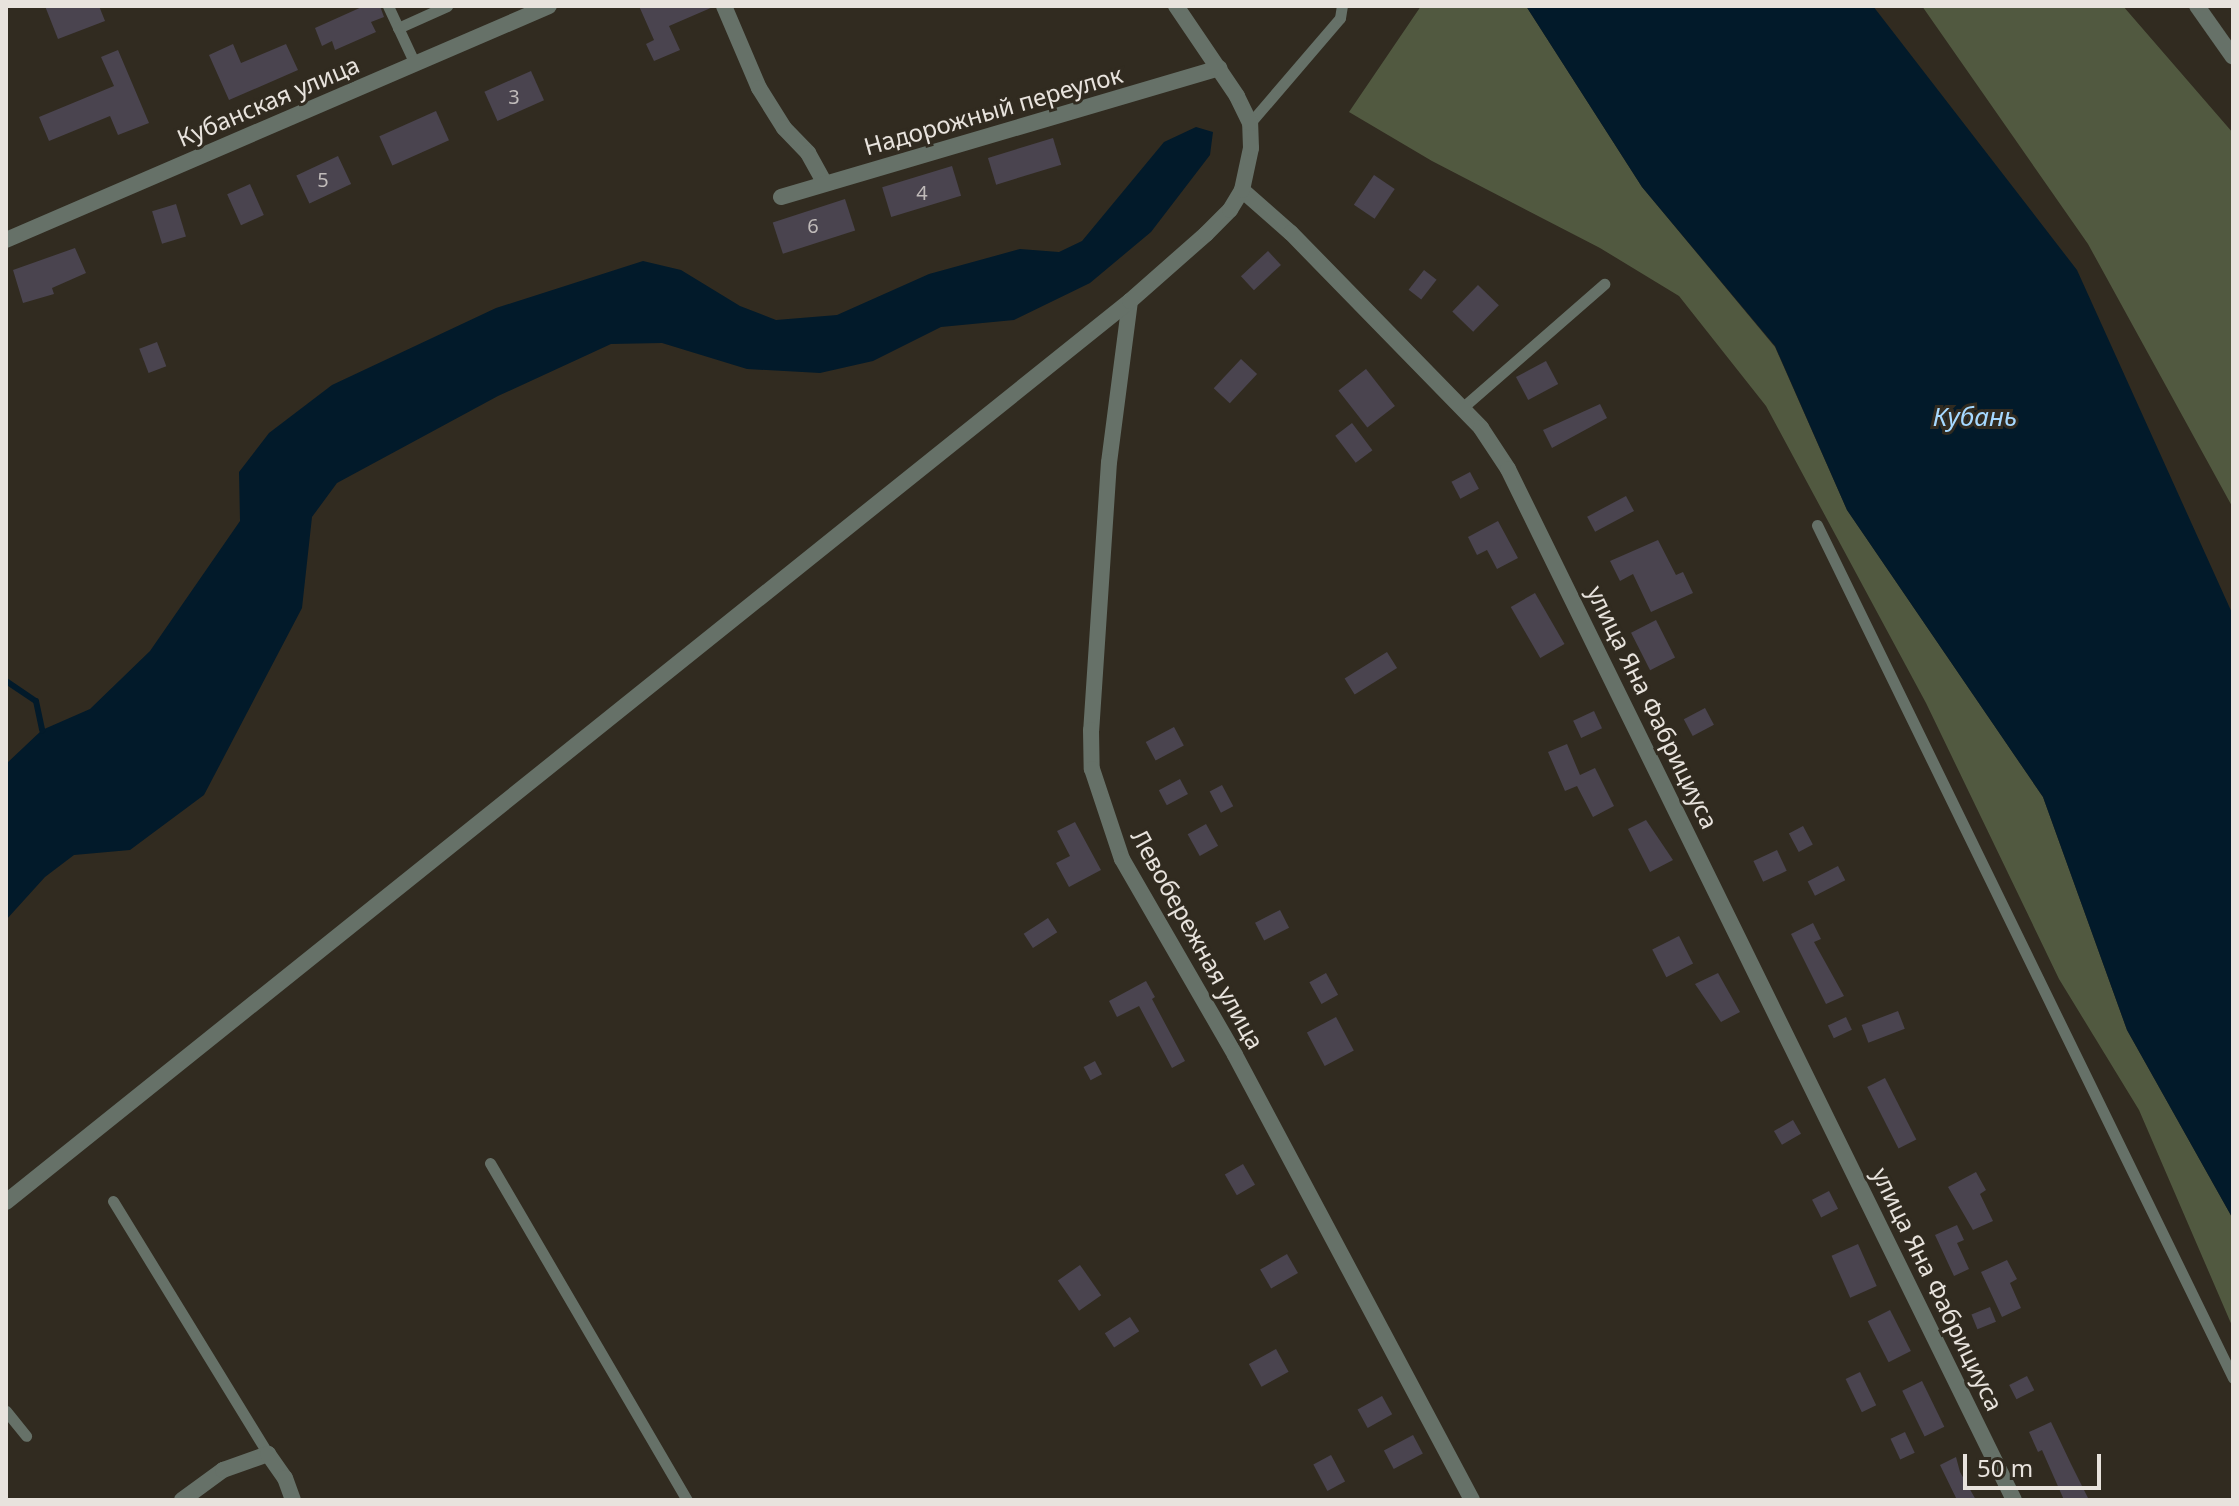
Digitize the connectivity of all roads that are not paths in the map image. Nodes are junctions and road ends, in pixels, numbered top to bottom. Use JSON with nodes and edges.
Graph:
{"nodes":[{"id":1,"x":388,"y":6,"type":"edge"},
{"id":2,"x":447,"y":6,"type":"edge"},
{"id":3,"x":549,"y":6,"type":"edge"},
{"id":4,"x":724,"y":6,"type":"edge"},
{"id":5,"x":1176,"y":6,"type":"edge"},
{"id":6,"x":1342,"y":6,"type":"edge"},
{"id":7,"x":2197,"y":6,"type":"edge"},
{"id":8,"x":398,"y":28,"type":"junction"},
{"id":9,"x":2233,"y":57,"type":"edge"},
{"id":10,"x":415,"y":64,"type":"junction"},
{"id":11,"x":1219,"y":68,"type":"junction"},
{"id":12,"x":1250,"y":123,"type":"junction"},
{"id":13,"x":825,"y":184,"type":"junction"},
{"id":14,"x":1242,"y":190,"type":"junction"},
{"id":15,"x":781,"y":197,"type":"dead end"},
{"id":16,"x":6,"y":240,"type":"edge"},
{"id":17,"x":1604,"y":284,"type":"dead end"},
{"id":18,"x":1130,"y":301,"type":"junction"},
{"id":19,"x":1462,"y":408,"type":"junction"},
{"id":20,"x":1817,"y":525,"type":"dead end"},
{"id":21,"x":490,"y":1163,"type":"dead end"},
{"id":22,"x":113,"y":1201,"type":"dead end"},
{"id":23,"x":6,"y":1202,"type":"edge"},
{"id":24,"x":2233,"y":1378,"type":"edge"},
{"id":25,"x":6,"y":1411,"type":"edge"},
{"id":26,"x":26,"y":1436,"type":"dead end"},
{"id":27,"x":268,"y":1454,"type":"junction"},
{"id":28,"x":182,"y":1500,"type":"edge"},
{"id":29,"x":293,"y":1500,"type":"edge"},
{"id":30,"x":687,"y":1500,"type":"edge"},
{"id":31,"x":1472,"y":1500,"type":"edge"},
{"id":32,"x":2014,"y":1500,"type":"edge"}],
"edges":[{"from":1,"to":8,"type":"lane"},
{"from":2,"to":8,"type":"lane"},
{"from":3,"to":10,"type":"street","name":"Кубанская улица"},
{"from":4,"to":13,"type":"street"},
{"from":5,"to":11,"type":"street"},
{"from":6,"to":12,"type":"lane"},
{"from":7,"to":9,"type":"street"},
{"from":8,"to":10,"type":"lane"},
{"from":10,"to":16,"type":"street","name":"Кубанская улица"},
{"from":11,"to":12,"type":"street"},
{"from":11,"to":13,"type":"street","name":"Надорожный переулок"},
{"from":12,"to":14,"type":"street"},
{"from":13,"to":15,"type":"street","name":"Надорожный переулок"},
{"from":14,"to":18,"type":"street"},
{"from":14,"to":19,"type":"street","name":"улица Яна Фабрициуса"},
{"from":17,"to":19,"type":"lane"},
{"from":18,"to":23,"type":"street"},
{"from":18,"to":31,"type":"street","name":"Левобережная улица"},
{"from":19,"to":32,"type":"street","name":"улица Яна Фабрициуса"},
{"from":20,"to":24,"type":"lane"},
{"from":21,"to":30,"type":"lane"},
{"from":22,"to":27,"type":"lane"},
{"from":25,"to":26,"type":"lane"},
{"from":27,"to":28,"type":"street"},
{"from":27,"to":29,"type":"street"}]}
